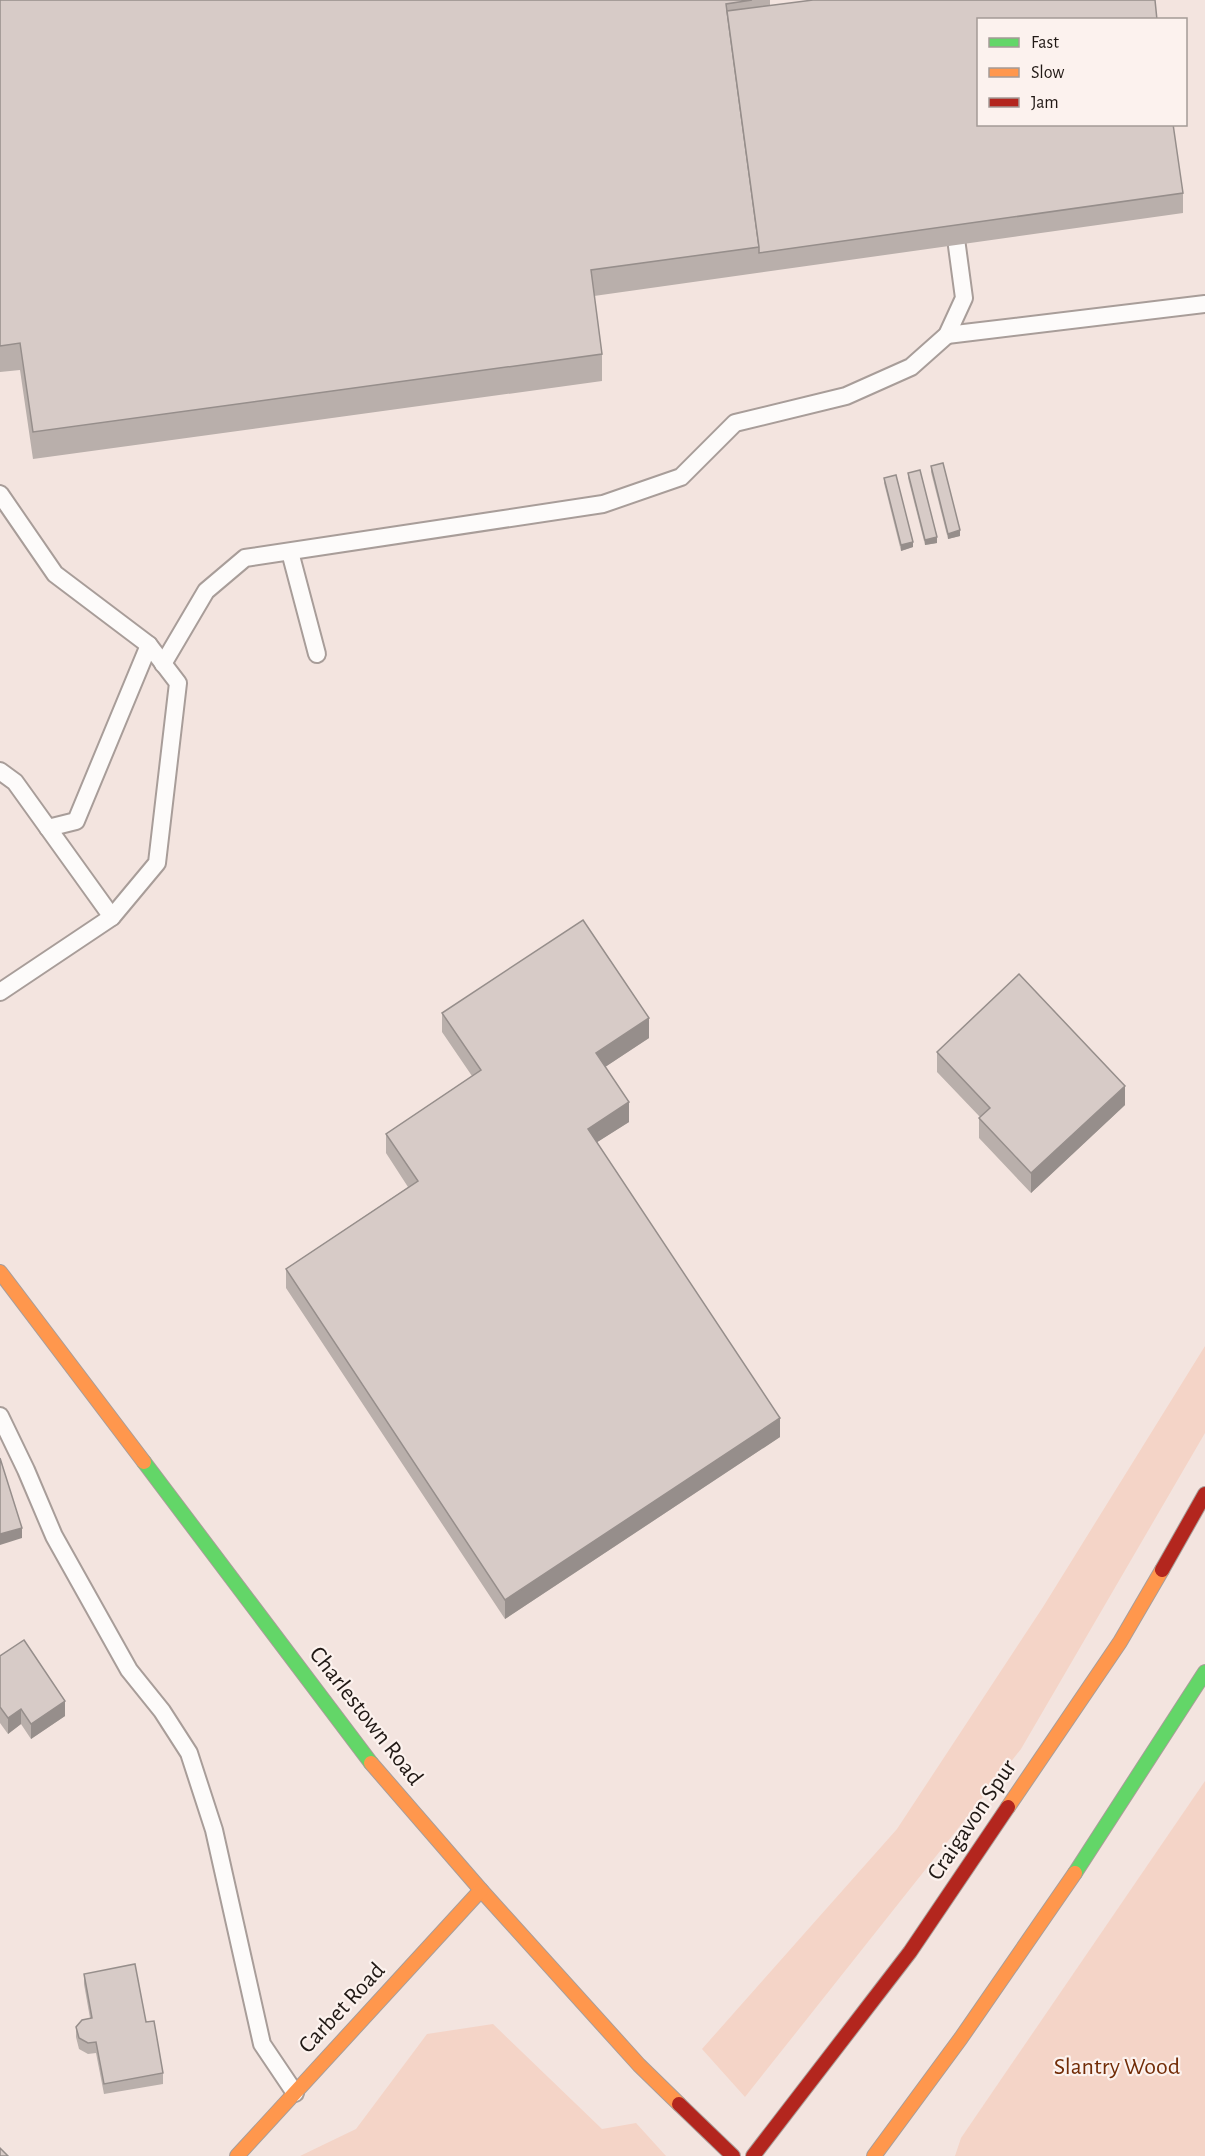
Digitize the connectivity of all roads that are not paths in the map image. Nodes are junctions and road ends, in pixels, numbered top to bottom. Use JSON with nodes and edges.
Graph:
{"nodes":[{"id":1,"x":951,"y":205,"type":"edge"},
{"id":2,"x":1205,"y":304,"type":"edge"},
{"id":3,"x":947,"y":335,"type":"junction"},
{"id":4,"x":0,"y":494,"type":"edge"},
{"id":5,"x":290,"y":552,"type":"junction"},
{"id":6,"x":149,"y":645,"type":"junction"},
{"id":7,"x":317,"y":654,"type":"dead end"},
{"id":8,"x":163,"y":664,"type":"junction"},
{"id":9,"x":0,"y":771,"type":"edge"},
{"id":10,"x":48,"y":828,"type":"junction"},
{"id":11,"x":112,"y":917,"type":"junction"},
{"id":12,"x":0,"y":992,"type":"edge"},
{"id":13,"x":5,"y":1279,"type":"edge"},
{"id":14,"x":0,"y":1303,"type":"edge"},
{"id":15,"x":0,"y":1416,"type":"edge"},
{"id":16,"x":1205,"y":1494,"type":"edge"},
{"id":17,"x":1205,"y":1672,"type":"edge"},
{"id":18,"x":481,"y":1890,"type":"junction"},
{"id":19,"x":295,"y":2093,"type":"junction"},
{"id":20,"x":237,"y":2156,"type":"edge"},
{"id":21,"x":733,"y":2156,"type":"edge"},
{"id":22,"x":753,"y":2156,"type":"edge"},
{"id":23,"x":874,"y":2156,"type":"edge"}],
"edges":[{"from":1,"to":3,"type":"lane"},
{"from":2,"to":3,"type":"lane"},
{"from":3,"to":5,"type":"lane"},
{"from":4,"to":6,"type":"lane"},
{"from":5,"to":7,"type":"lane"},
{"from":5,"to":8,"type":"lane"},
{"from":6,"to":8,"type":"lane"},
{"from":6,"to":10,"type":"lane"},
{"from":8,"to":11,"type":"lane"},
{"from":9,"to":10,"type":"lane"},
{"from":10,"to":11,"type":"lane"},
{"from":11,"to":12,"type":"lane"},
{"from":13,"to":14,"type":"lane"},
{"from":13,"to":18,"type":"main road","name":"Charlestown Road"},
{"from":15,"to":19,"type":"lane"},
{"from":16,"to":22,"type":"main road","name":"Craigavon Spur"},
{"from":17,"to":23,"type":"main road"},
{"from":18,"to":19,"type":"main road","name":"Carbet Road"},
{"from":18,"to":21,"type":"main road","name":"Charlestown Road"},
{"from":19,"to":20,"type":"main road","name":"Carbet Road"}]}
